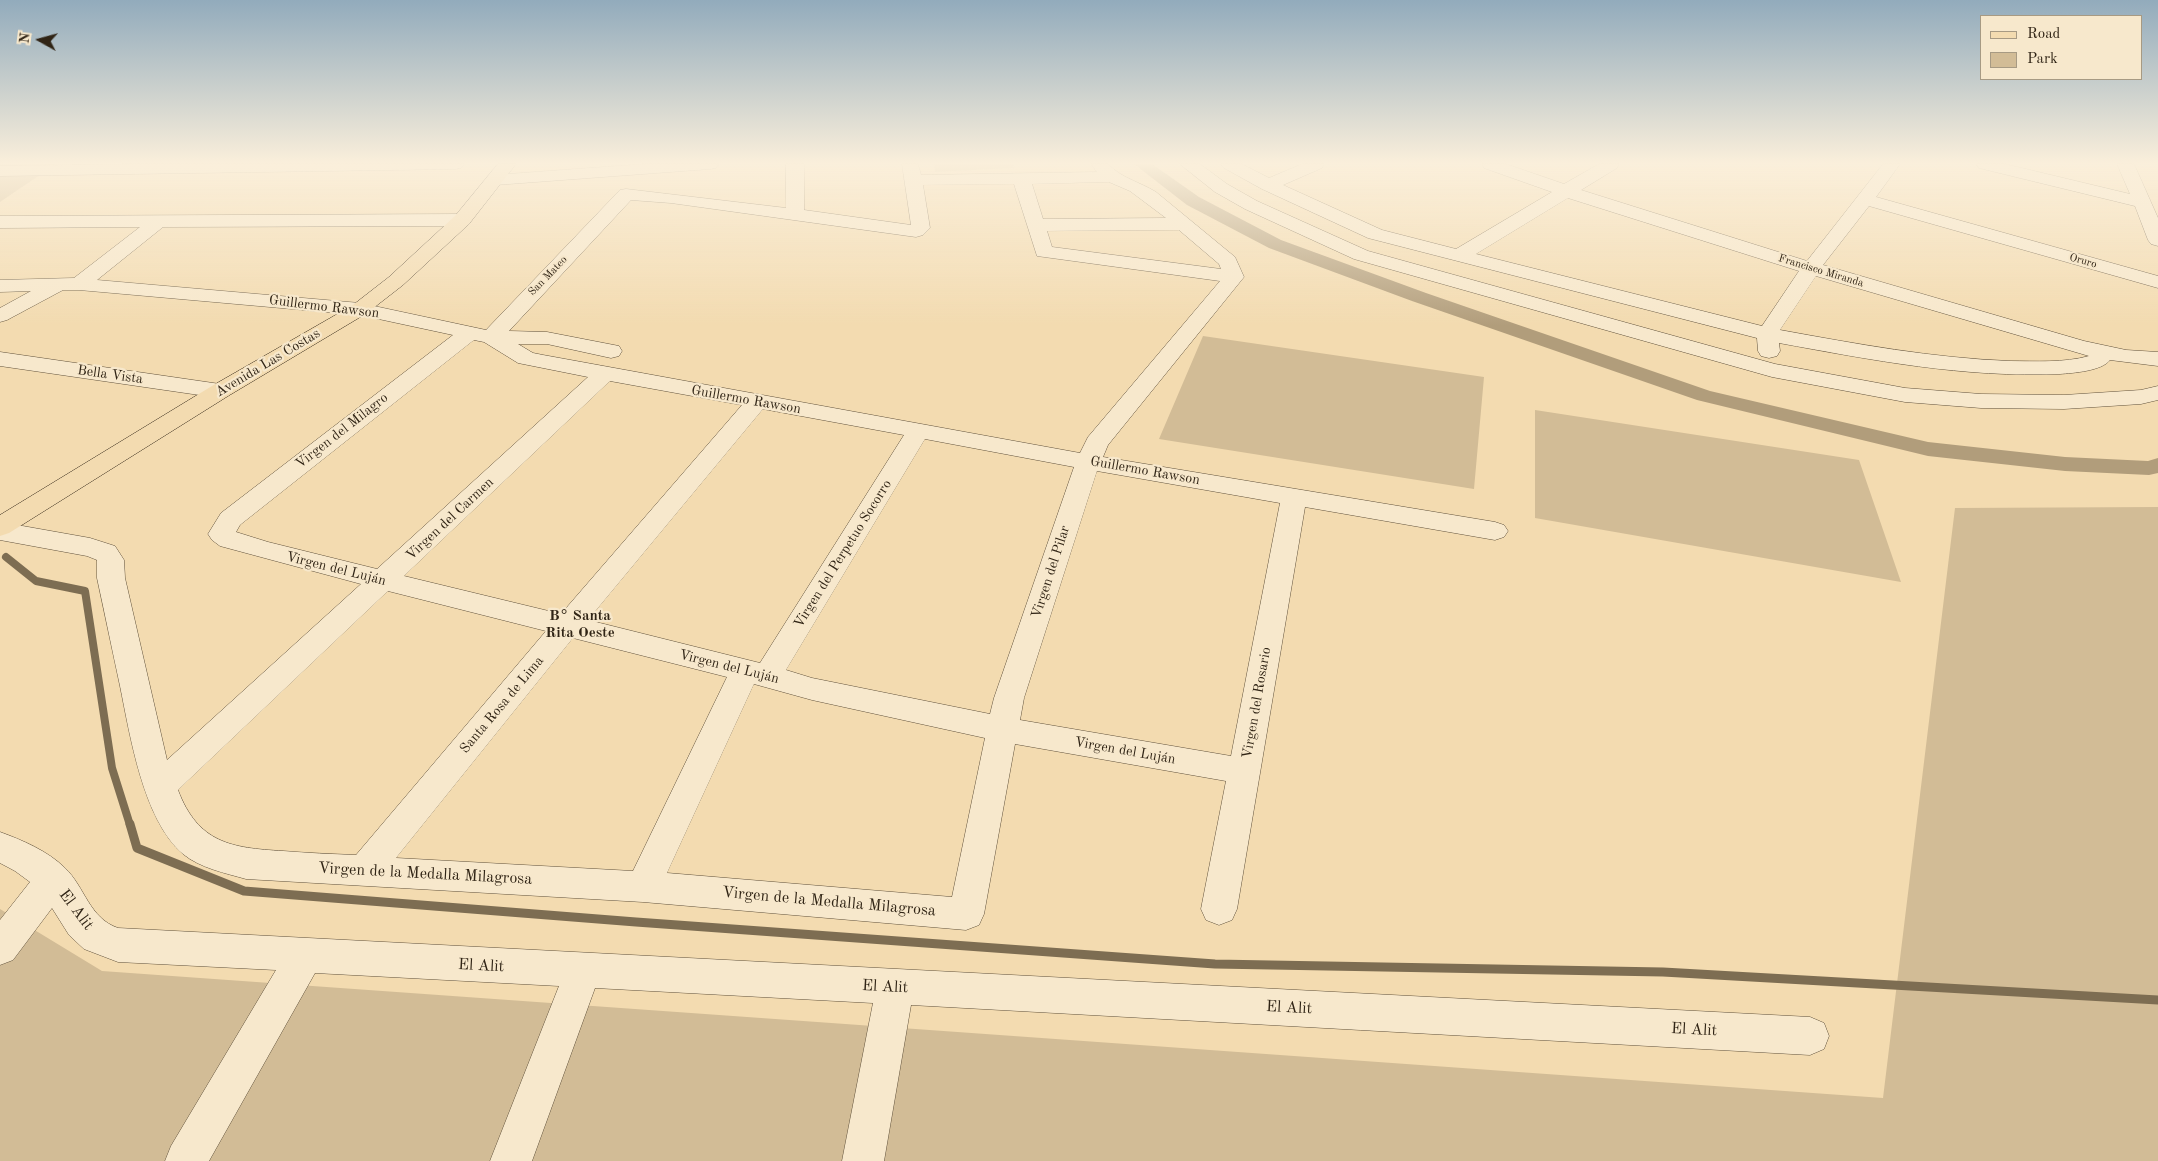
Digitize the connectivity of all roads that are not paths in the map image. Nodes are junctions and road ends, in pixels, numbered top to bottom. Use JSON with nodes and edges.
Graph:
{"nodes":[{"id":1,"x":601,"y":218,"type":"edge"},
{"id":2,"x":811,"y":218,"type":"edge"},
{"id":3,"x":919,"y":218,"type":"edge"},
{"id":4,"x":1034,"y":218,"type":"edge"},
{"id":5,"x":1176,"y":218,"type":"edge"},
{"id":6,"x":1281,"y":218,"type":"edge"},
{"id":7,"x":1340,"y":218,"type":"edge"},
{"id":8,"x":1521,"y":218,"type":"edge"},
{"id":9,"x":1650,"y":218,"type":"edge"},
{"id":10,"x":1849,"y":218,"type":"edge"},
{"id":11,"x":1932,"y":218,"type":"edge"},
{"id":12,"x":2149,"y":218,"type":"edge"},
{"id":13,"x":462,"y":220,"type":"joint"},
{"id":14,"x":159,"y":221,"type":"junction"},
{"id":15,"x":0,"y":222,"type":"edge"},
{"id":16,"x":1183,"y":224,"type":"junction"},
{"id":17,"x":1036,"y":225,"type":"junction"},
{"id":18,"x":1375,"y":234,"type":"junction"},
{"id":19,"x":2158,"y":240,"type":"edge"},
{"id":20,"x":1346,"y":248,"type":"junction"},
{"id":21,"x":1458,"y":256,"type":"junction"},
{"id":22,"x":1811,"y":268,"type":"junction"},
{"id":23,"x":1234,"y":277,"type":"junction"},
{"id":24,"x":2158,"y":282,"type":"edge"},
{"id":25,"x":79,"y":284,"type":"junction"},
{"id":26,"x":58,"y":285,"type":"junction"},
{"id":27,"x":0,"y":286,"type":"edge"},
{"id":28,"x":360,"y":309,"type":"junction"},
{"id":29,"x":0,"y":316,"type":"edge"},
{"id":30,"x":1767,"y":334,"type":"junction"},
{"id":31,"x":480,"y":335,"type":"junction"},
{"id":32,"x":2102,"y":352,"type":"junction"},
{"id":33,"x":0,"y":359,"type":"edge"},
{"id":34,"x":2158,"y":359,"type":"edge"},
{"id":35,"x":608,"y":362,"type":"junction"},
{"id":36,"x":1772,"y":370,"type":"junction"},
{"id":37,"x":220,"y":392,"type":"junction"},
{"id":38,"x":2158,"y":393,"type":"edge"},
{"id":39,"x":757,"y":402,"type":"junction"},
{"id":40,"x":919,"y":430,"type":"junction"},
{"id":41,"x":1088,"y":462,"type":"junction"},
{"id":42,"x":1294,"y":497,"type":"junction"},
{"id":43,"x":0,"y":526,"type":"edge"},
{"id":44,"x":0,"y":531,"type":"edge"},
{"id":45,"x":1495,"y":531,"type":"dead end"},
{"id":46,"x":221,"y":534,"type":"joint"},
{"id":47,"x":384,"y":581,"type":"junction"},
{"id":48,"x":566,"y":627,"type":"junction"},
{"id":49,"x":756,"y":673,"type":"junction"},
{"id":50,"x":1002,"y":729,"type":"junction"},
{"id":51,"x":1245,"y":771,"type":"junction"},
{"id":52,"x":161,"y":786,"type":"junction"},
{"id":53,"x":0,"y":848,"type":"edge"},
{"id":54,"x":365,"y":870,"type":"junction"},
{"id":55,"x":53,"y":879,"type":"junction"},
{"id":56,"x":643,"y":887,"type":"junction"},
{"id":57,"x":1219,"y":909,"type":"dead end"},
{"id":58,"x":966,"y":914,"type":"joint"},
{"id":59,"x":0,"y":948,"type":"edge"},
{"id":60,"x":305,"y":956,"type":"junction"},
{"id":61,"x":582,"y":971,"type":"junction"},
{"id":62,"x":895,"y":988,"type":"junction"},
{"id":63,"x":1810,"y":1036,"type":"dead end"},
{"id":64,"x":186,"y":1161,"type":"edge"},
{"id":65,"x":511,"y":1161,"type":"edge"},
{"id":66,"x":863,"y":1161,"type":"edge"}],
"edges":[{"from":1,"to":31,"type":"street","name":"San Mateo"},
{"from":2,"to":3,"type":"street"},
{"from":4,"to":17,"type":"street"},
{"from":5,"to":16,"type":"street"},
{"from":6,"to":20,"type":"street"},
{"from":7,"to":18,"type":"street"},
{"from":8,"to":21,"type":"street"},
{"from":9,"to":22,"type":"street","name":"Francisco Miranda"},
{"from":10,"to":22,"type":"street"},
{"from":11,"to":24,"type":"street","name":"Oruro"},
{"from":12,"to":19,"type":"street"},
{"from":13,"to":14,"type":"street"},
{"from":13,"to":28,"type":"main road","name":"Avenida Las Costas"},
{"from":14,"to":15,"type":"street"},
{"from":14,"to":25,"type":"street"},
{"from":16,"to":17,"type":"street"},
{"from":16,"to":23,"type":"street"},
{"from":17,"to":23,"type":"street"},
{"from":18,"to":20,"type":"street"},
{"from":18,"to":21,"type":"street"},
{"from":20,"to":36,"type":"street"},
{"from":21,"to":30,"type":"street"},
{"from":22,"to":30,"type":"street"},
{"from":22,"to":32,"type":"street","name":"Francisco Miranda"},
{"from":23,"to":41,"type":"street","name":"Virgen del Pilar"},
{"from":25,"to":26,"type":"street","name":"Guillermo Rawson"},
{"from":25,"to":28,"type":"street","name":"Guillermo Rawson"},
{"from":26,"to":27,"type":"street","name":"Guillermo Rawson"},
{"from":26,"to":29,"type":"street"},
{"from":28,"to":31,"type":"street","name":"Guillermo Rawson"},
{"from":28,"to":37,"type":"main road","name":"Avenida Las Costas"},
{"from":30,"to":32,"type":"street"},
{"from":30,"to":36,"type":"street"},
{"from":31,"to":35,"type":"street","name":"Guillermo Rawson"},
{"from":31,"to":46,"type":"street","name":"Virgen del Milagro"},
{"from":32,"to":34,"type":"street","name":"Francisco Miranda"},
{"from":33,"to":37,"type":"street","name":"Bella Vista"},
{"from":35,"to":39,"type":"street","name":"Guillermo Rawson"},
{"from":35,"to":47,"type":"street","name":"Virgen del Carmen"},
{"from":36,"to":38,"type":"street"},
{"from":37,"to":43,"type":"main road","name":"Avenida Las Costas"},
{"from":39,"to":40,"type":"street","name":"Guillermo Rawson"},
{"from":39,"to":48,"type":"street","name":"Santa Rosa de Lima"},
{"from":40,"to":41,"type":"street","name":"Guillermo Rawson"},
{"from":40,"to":49,"type":"street","name":"Virgen del Perpetuo Socorro"},
{"from":41,"to":42,"type":"street","name":"Guillermo Rawson"},
{"from":41,"to":50,"type":"street","name":"Virgen del Pilar"},
{"from":42,"to":45,"type":"street","name":"Guillermo Rawson"},
{"from":42,"to":51,"type":"street","name":"Virgen del Rosario"},
{"from":44,"to":52,"type":"street","name":"Virgen de la Medalla Milagrosa"},
{"from":46,"to":47,"type":"street","name":"Virgen del Luján"},
{"from":47,"to":48,"type":"street","name":"Virgen del Luján"},
{"from":47,"to":52,"type":"street","name":"Virgen del Carmen"},
{"from":48,"to":49,"type":"street","name":"Virgen del Luján"},
{"from":48,"to":54,"type":"street","name":"Santa Rosa de Lima"},
{"from":49,"to":50,"type":"street","name":"Virgen del Luján"},
{"from":49,"to":56,"type":"street","name":"Virgen del Perpetuo Socorro"},
{"from":50,"to":51,"type":"street","name":"Virgen del Luján"},
{"from":50,"to":58,"type":"street","name":"Virgen del Pilar"},
{"from":51,"to":57,"type":"street","name":"Virgen del Rosario"},
{"from":52,"to":54,"type":"street","name":"Virgen de la Medalla Milagrosa"},
{"from":53,"to":55,"type":"street","name":"El Alit"},
{"from":54,"to":56,"type":"street","name":"Virgen de la Medalla Milagrosa"},
{"from":55,"to":59,"type":"street"},
{"from":55,"to":60,"type":"street","name":"El Alit"},
{"from":56,"to":58,"type":"street","name":"Virgen de la Medalla Milagrosa"},
{"from":60,"to":61,"type":"street","name":"El Alit"},
{"from":60,"to":64,"type":"street"},
{"from":61,"to":62,"type":"street","name":"El Alit"},
{"from":61,"to":65,"type":"street"},
{"from":62,"to":63,"type":"street","name":"El Alit"},
{"from":62,"to":66,"type":"street"}]}
